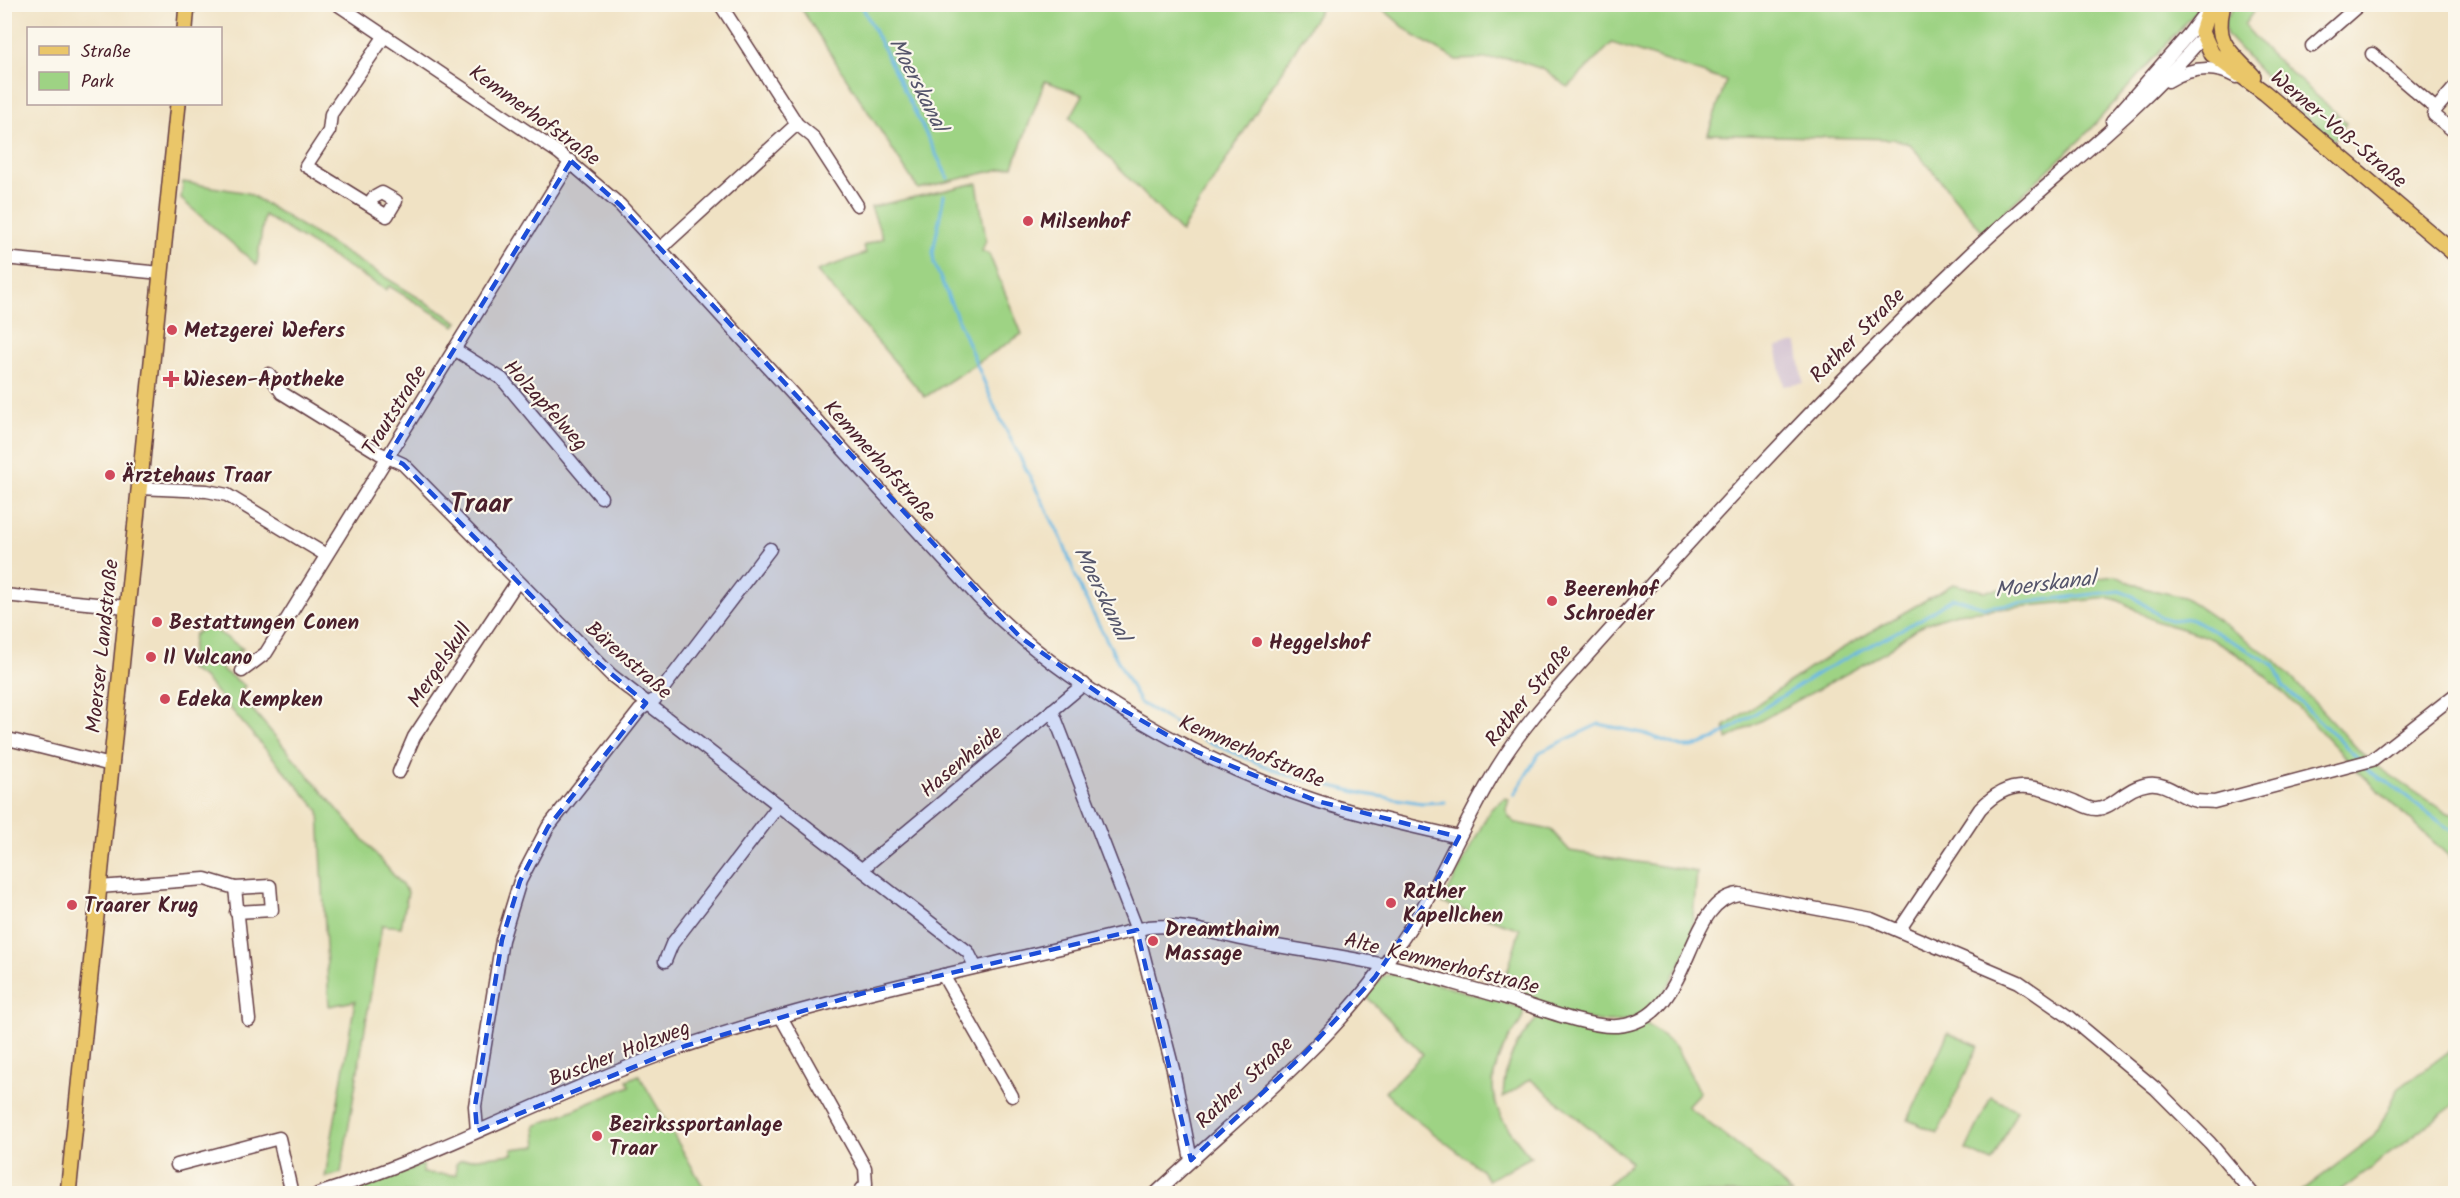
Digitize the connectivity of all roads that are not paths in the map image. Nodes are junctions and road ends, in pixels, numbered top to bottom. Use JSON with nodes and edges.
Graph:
{"nodes":[{"id":1,"x":187,"y":4,"type":"edge"},
{"id":2,"x":337,"y":4,"type":"edge"},
{"id":3,"x":720,"y":4,"type":"edge"},
{"id":4,"x":2360,"y":4,"type":"edge"},
{"id":5,"x":2217,"y":6,"type":"edge"},
{"id":6,"x":185,"y":27,"type":"edge"},
{"id":7,"x":2199,"y":35,"type":"junction"},
{"id":8,"x":384,"y":37,"type":"junction"},
{"id":9,"x":2222,"y":42,"type":"junction"},
{"id":10,"x":2312,"y":46,"type":"dead end"},
{"id":11,"x":2372,"y":54,"type":"dead end"},
{"id":12,"x":2456,"y":86,"type":"edge"},
{"id":13,"x":2156,"y":88,"type":"junction"},
{"id":14,"x":2265,"y":93,"type":"junction"},
{"id":15,"x":178,"y":105,"type":"edge"},
{"id":16,"x":2436,"y":109,"type":"junction"},
{"id":17,"x":797,"y":124,"type":"junction"},
{"id":18,"x":2456,"y":133,"type":"edge"},
{"id":19,"x":2098,"y":140,"type":"junction"},
{"id":20,"x":571,"y":161,"type":"junction"},
{"id":21,"x":369,"y":205,"type":"dead end"},
{"id":22,"x":858,"y":205,"type":"dead end"},
{"id":23,"x":660,"y":249,"type":"junction"},
{"id":24,"x":2456,"y":255,"type":"edge"},
{"id":25,"x":4,"y":258,"type":"edge"},
{"id":26,"x":161,"y":273,"type":"junction"},
{"id":27,"x":454,"y":349,"type":"junction"},
{"id":28,"x":269,"y":374,"type":"dead end"},
{"id":29,"x":388,"y":456,"type":"junction"},
{"id":30,"x":139,"y":488,"type":"junction"},
{"id":31,"x":601,"y":497,"type":"dead end"},
{"id":32,"x":770,"y":549,"type":"dead end"},
{"id":33,"x":326,"y":555,"type":"junction"},
{"id":34,"x":517,"y":582,"type":"junction"},
{"id":35,"x":4,"y":595,"type":"edge"},
{"id":36,"x":127,"y":607,"type":"junction"},
{"id":37,"x":242,"y":671,"type":"dead end"},
{"id":38,"x":1084,"y":684,"type":"junction"},
{"id":39,"x":2456,"y":694,"type":"edge"},
{"id":40,"x":648,"y":704,"type":"junction"},
{"id":41,"x":1053,"y":710,"type":"junction"},
{"id":42,"x":4,"y":738,"type":"edge"},
{"id":43,"x":111,"y":765,"type":"junction"},
{"id":44,"x":399,"y":772,"type":"dead end"},
{"id":45,"x":778,"y":804,"type":"junction"},
{"id":46,"x":1459,"y":837,"type":"junction"},
{"id":47,"x":862,"y":869,"type":"junction"},
{"id":48,"x":99,"y":887,"type":"junction"},
{"id":49,"x":235,"y":888,"type":"junction"},
{"id":50,"x":236,"y":912,"type":"junction"},
{"id":51,"x":1900,"y":929,"type":"junction"},
{"id":52,"x":1137,"y":930,"type":"junction"},
{"id":53,"x":665,"y":961,"type":"dead end"},
{"id":54,"x":1384,"y":965,"type":"junction"},
{"id":55,"x":975,"y":966,"type":"junction"},
{"id":56,"x":943,"y":975,"type":"junction"},
{"id":57,"x":781,"y":1017,"type":"junction"},
{"id":58,"x":249,"y":1020,"type":"dead end"},
{"id":59,"x":1012,"y":1096,"type":"dead end"},
{"id":60,"x":477,"y":1131,"type":"junction"},
{"id":61,"x":1191,"y":1160,"type":"junction"},
{"id":62,"x":177,"y":1165,"type":"dead end"},
{"id":63,"x":68,"y":1194,"type":"edge"},
{"id":64,"x":292,"y":1194,"type":"edge"},
{"id":65,"x":318,"y":1194,"type":"edge"},
{"id":66,"x":858,"y":1194,"type":"edge"},
{"id":67,"x":1155,"y":1194,"type":"edge"},
{"id":68,"x":2253,"y":1194,"type":"edge"}],
"edges":[{"from":1,"to":6,"type":"main road"},
{"from":2,"to":8,"type":"street","name":"Kemmerhofstraße"},
{"from":3,"to":17,"type":"street"},
{"from":4,"to":10,"type":"street"},
{"from":5,"to":7,"type":"main road","name":"Rather Straße"},
{"from":5,"to":9,"type":"main road"},
{"from":7,"to":9,"type":"main road"},
{"from":7,"to":13,"type":"street","name":"Rather Straße"},
{"from":7,"to":14,"type":"main road","name":"Werner-Voß-Straße"},
{"from":7,"to":19,"type":"street","name":"Rather Straße"},
{"from":8,"to":20,"type":"street","name":"Kemmerhofstraße"},
{"from":8,"to":21,"type":"street"},
{"from":9,"to":14,"type":"main road"},
{"from":11,"to":16,"type":"street"},
{"from":12,"to":16,"type":"street"},
{"from":13,"to":14,"type":"street","name":"Rather Straße"},
{"from":13,"to":19,"type":"street","name":"Rather Straße"},
{"from":14,"to":24,"type":"main road","name":"Werner-Voß-Straße"},
{"from":15,"to":26,"type":"main road","name":"Moerser Landstraße"},
{"from":16,"to":18,"type":"street"},
{"from":17,"to":22,"type":"street"},
{"from":17,"to":23,"type":"street"},
{"from":19,"to":46,"type":"street","name":"Rather Straße"},
{"from":20,"to":23,"type":"street","name":"Kemmerhofstraße"},
{"from":20,"to":27,"type":"street","name":"Trautstraße"},
{"from":23,"to":38,"type":"street","name":"Kemmerhofstraße"},
{"from":25,"to":26,"type":"street"},
{"from":26,"to":30,"type":"main road","name":"Moerser Landstraße"},
{"from":27,"to":29,"type":"street","name":"Trautstraße"},
{"from":27,"to":31,"type":"street","name":"Holzapfelweg"},
{"from":28,"to":29,"type":"street","name":"Bärenstraße"},
{"from":29,"to":33,"type":"street","name":"Trautstraße"},
{"from":29,"to":34,"type":"street","name":"Bärenstraße"},
{"from":30,"to":33,"type":"street"},
{"from":30,"to":36,"type":"main road","name":"Moerser Landstraße"},
{"from":32,"to":40,"type":"street"},
{"from":33,"to":37,"type":"street","name":"Trautstraße"},
{"from":34,"to":40,"type":"street","name":"Bärenstraße"},
{"from":34,"to":44,"type":"street","name":"Mergelskull"},
{"from":35,"to":36,"type":"street"},
{"from":36,"to":43,"type":"main road","name":"Moerser Landstraße"},
{"from":38,"to":41,"type":"street","name":"Hasenheide"},
{"from":38,"to":46,"type":"street","name":"Kemmerhofstraße"},
{"from":39,"to":51,"type":"street"},
{"from":40,"to":45,"type":"street","name":"Bärenstraße"},
{"from":40,"to":60,"type":"street"},
{"from":41,"to":47,"type":"street","name":"Hasenheide"},
{"from":41,"to":52,"type":"street"},
{"from":42,"to":43,"type":"street"},
{"from":43,"to":48,"type":"main road","name":"Moerser Landstraße"},
{"from":45,"to":47,"type":"street","name":"Bärenstraße"},
{"from":45,"to":53,"type":"street"},
{"from":46,"to":54,"type":"street","name":"Rather Straße"},
{"from":47,"to":55,"type":"street","name":"Bärenstraße"},
{"from":48,"to":49,"type":"street"},
{"from":48,"to":63,"type":"main road","name":"Moerser Landstraße"},
{"from":49,"to":50,"type":"street"},
{"from":49,"to":50,"type":"street"},
{"from":50,"to":58,"type":"street"},
{"from":51,"to":54,"type":"street","name":"Alte Kemmerhofstraße"},
{"from":51,"to":68,"type":"street","name":"Alte Kemmerhofstraße"},
{"from":52,"to":54,"type":"street","name":"Alte Kemmerhofstraße"},
{"from":52,"to":55,"type":"street","name":"Buscher Holzweg"},
{"from":52,"to":61,"type":"street","name":"Rather Straße"},
{"from":54,"to":61,"type":"street","name":"Rather Straße"},
{"from":55,"to":56,"type":"street","name":"Buscher Holzweg"},
{"from":56,"to":57,"type":"street","name":"Buscher Holzweg"},
{"from":56,"to":59,"type":"street"},
{"from":57,"to":60,"type":"street","name":"Buscher Holzweg"},
{"from":57,"to":66,"type":"street"},
{"from":60,"to":65,"type":"street","name":"Buscher Holzweg"},
{"from":61,"to":67,"type":"street","name":"Rather Straße"},
{"from":62,"to":64,"type":"street"}]}
